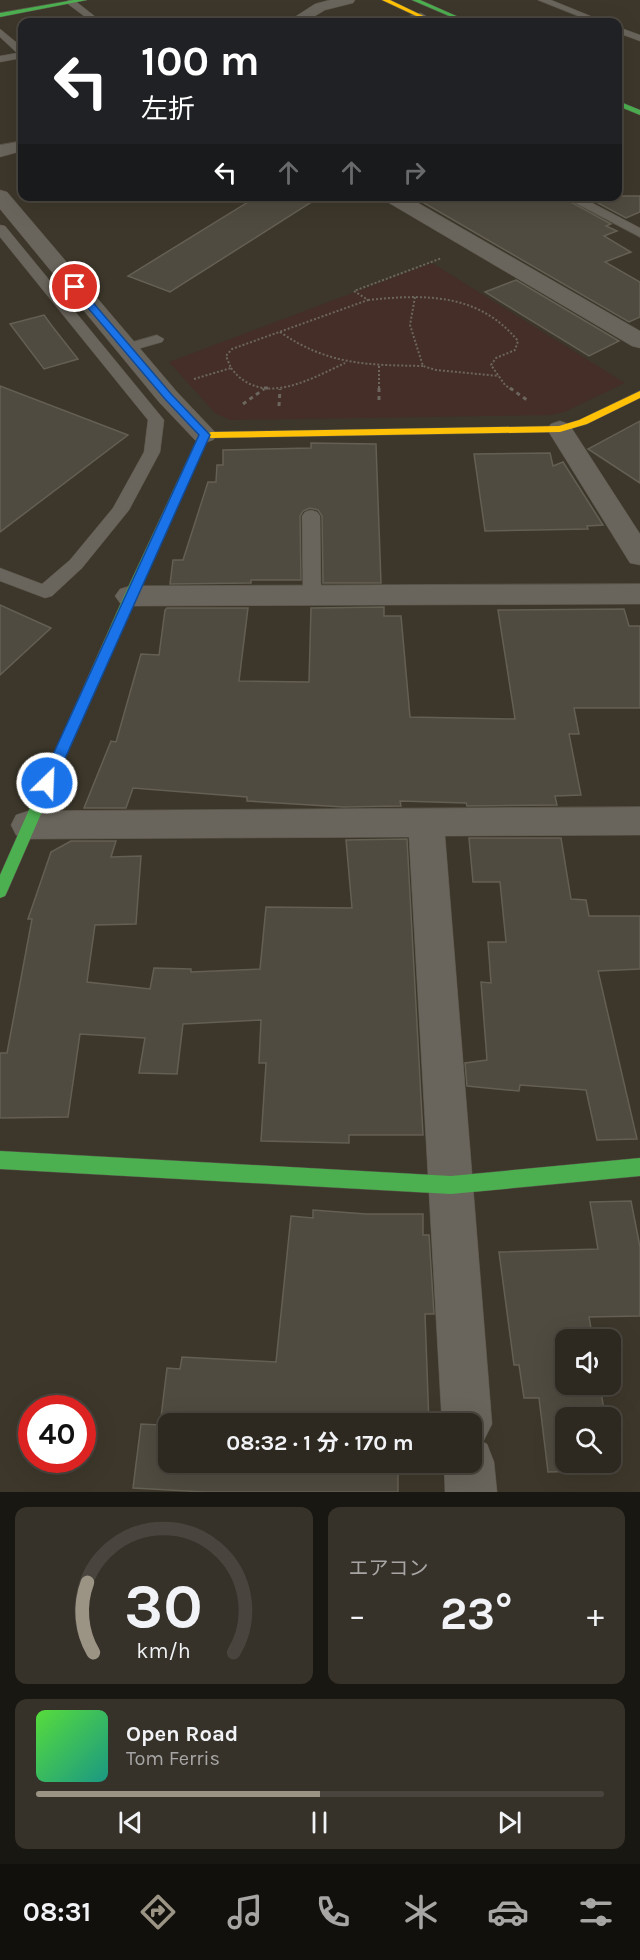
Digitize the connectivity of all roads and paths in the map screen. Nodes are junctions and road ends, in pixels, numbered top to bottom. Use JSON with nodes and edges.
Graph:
{"nodes":[{"id":1,"x":348,"y":0,"type":"edge"},
{"id":2,"x":384,"y":0,"type":"edge"},
{"id":3,"x":415,"y":0,"type":"edge"},
{"id":4,"x":543,"y":0,"type":"edge"},
{"id":5,"x":77,"y":1,"type":"edge"},
{"id":6,"x":0,"y":15,"type":"edge"},
{"id":7,"x":420,"y":16,"type":"junction"},
{"id":8,"x":93,"y":18,"type":"edge"},
{"id":9,"x":302,"y":18,"type":"edge"},
{"id":10,"x":412,"y":18,"type":"edge"},
{"id":11,"x":425,"y":18,"type":"edge"},
{"id":12,"x":458,"y":18,"type":"edge"},
{"id":13,"x":590,"y":18,"type":"edge"},
{"id":14,"x":622,"y":31,"type":"edge"},
{"id":15,"x":0,"y":32,"type":"edge"},
{"id":16,"x":640,"y":38,"type":"edge"},
{"id":17,"x":18,"y":50,"type":"edge"},
{"id":18,"x":18,"y":55,"type":"edge"},
{"id":19,"x":0,"y":58,"type":"edge"},
{"id":20,"x":622,"y":105,"type":"edge"},
{"id":21,"x":640,"y":113,"type":"edge"},
{"id":22,"x":18,"y":147,"type":"edge"},
{"id":23,"x":0,"y":151,"type":"edge"},
{"id":24,"x":0,"y":196,"type":"edge"},
{"id":25,"x":400,"y":201,"type":"edge"},
{"id":26,"x":578,"y":201,"type":"edge"},
{"id":27,"x":0,"y":229,"type":"edge"},
{"id":28,"x":640,"y":233,"type":"edge"},
{"id":29,"x":452,"y":254,"type":"dead end"},
{"id":30,"x":416,"y":297,"type":"junction"},
{"id":31,"x":368,"y":300,"type":"junction"},
{"id":32,"x":280,"y":332,"type":"junction"},
{"id":33,"x":157,"y":339,"type":"dead end"},
{"id":34,"x":640,"y":341,"type":"edge"},
{"id":35,"x":127,"y":348,"type":"junction"},
{"id":36,"x":346,"y":363,"type":"junction"},
{"id":37,"x":379,"y":366,"type":"junction"},
{"id":38,"x":423,"y":366,"type":"junction"},
{"id":39,"x":231,"y":368,"type":"junction"},
{"id":40,"x":498,"y":376,"type":"junction"},
{"id":41,"x":191,"y":380,"type":"dead end"},
{"id":42,"x":640,"y":394,"type":"edge"},
{"id":43,"x":529,"y":402,"type":"dead end"},
{"id":44,"x":379,"y":410,"type":"dead end"},
{"id":45,"x":560,"y":429,"type":"junction"},
{"id":46,"x":204,"y":435,"type":"junction"},
{"id":47,"x":311,"y":516,"type":"dead end"},
{"id":48,"x":640,"y":556,"type":"edge"},
{"id":49,"x":0,"y":574,"type":"edge"},
{"id":50,"x":640,"y":594,"type":"edge"},
{"id":51,"x":312,"y":595,"type":"junction"},
{"id":52,"x":130,"y":596,"type":"junction"},
{"id":53,"x":640,"y":821,"type":"edge"},
{"id":54,"x":426,"y":822,"type":"junction"},
{"id":55,"x":28,"y":825,"type":"junction"},
{"id":56,"x":0,"y":892,"type":"edge"},
{"id":57,"x":0,"y":1160,"type":"edge"},
{"id":58,"x":640,"y":1167,"type":"edge"},
{"id":59,"x":450,"y":1185,"type":"junction"},
{"id":60,"x":465,"y":1413,"type":"edge"},
{"id":61,"x":470,"y":1473,"type":"edge"},
{"id":62,"x":471,"y":1492,"type":"edge"}],
"edges":[{"from":1,"to":9,"type":"street"},
{"from":2,"to":7,"type":"main road"},
{"from":3,"to":12,"type":"main road"},
{"from":4,"to":13,"type":"lane"},
{"from":5,"to":6,"type":"main road"},
{"from":5,"to":8,"type":"lane"},
{"from":7,"to":10,"type":"lane"},
{"from":7,"to":11,"type":"main road"},
{"from":14,"to":16,"type":"lane"},
{"from":15,"to":17,"type":"lane"},
{"from":18,"to":19,"type":"lane"},
{"from":20,"to":21,"type":"main road"},
{"from":22,"to":23,"type":"street"},
{"from":24,"to":35,"type":"street"},
{"from":25,"to":34,"type":"street"},
{"from":26,"to":28,"type":"lane"},
{"from":27,"to":49,"type":"lane"},
{"from":29,"to":31,"type":"path"},
{"from":30,"to":31,"type":"path"},
{"from":30,"to":38,"type":"path"},
{"from":30,"to":40,"type":"path"},
{"from":31,"to":32,"type":"path"},
{"from":32,"to":36,"type":"path"},
{"from":32,"to":39,"type":"path"},
{"from":33,"to":35,"type":"lane"},
{"from":35,"to":46,"type":"street"},
{"from":36,"to":37,"type":"path"},
{"from":36,"to":39,"type":"path"},
{"from":37,"to":38,"type":"path"},
{"from":37,"to":44,"type":"path"},
{"from":38,"to":40,"type":"path"},
{"from":39,"to":41,"type":"path"},
{"from":40,"to":43,"type":"path"},
{"from":42,"to":45,"type":"main road"},
{"from":45,"to":46,"type":"main road"},
{"from":45,"to":48,"type":"street"},
{"from":46,"to":52,"type":"main road"},
{"from":47,"to":51,"type":"lane"},
{"from":50,"to":51,"type":"street"},
{"from":51,"to":52,"type":"street"},
{"from":52,"to":55,"type":"main road"},
{"from":53,"to":54,"type":"street"},
{"from":54,"to":55,"type":"street"},
{"from":54,"to":59,"type":"street"},
{"from":55,"to":56,"type":"main road"},
{"from":57,"to":59,"type":"main road"},
{"from":58,"to":59,"type":"main road"},
{"from":59,"to":60,"type":"street"},
{"from":61,"to":62,"type":"street"}]}
